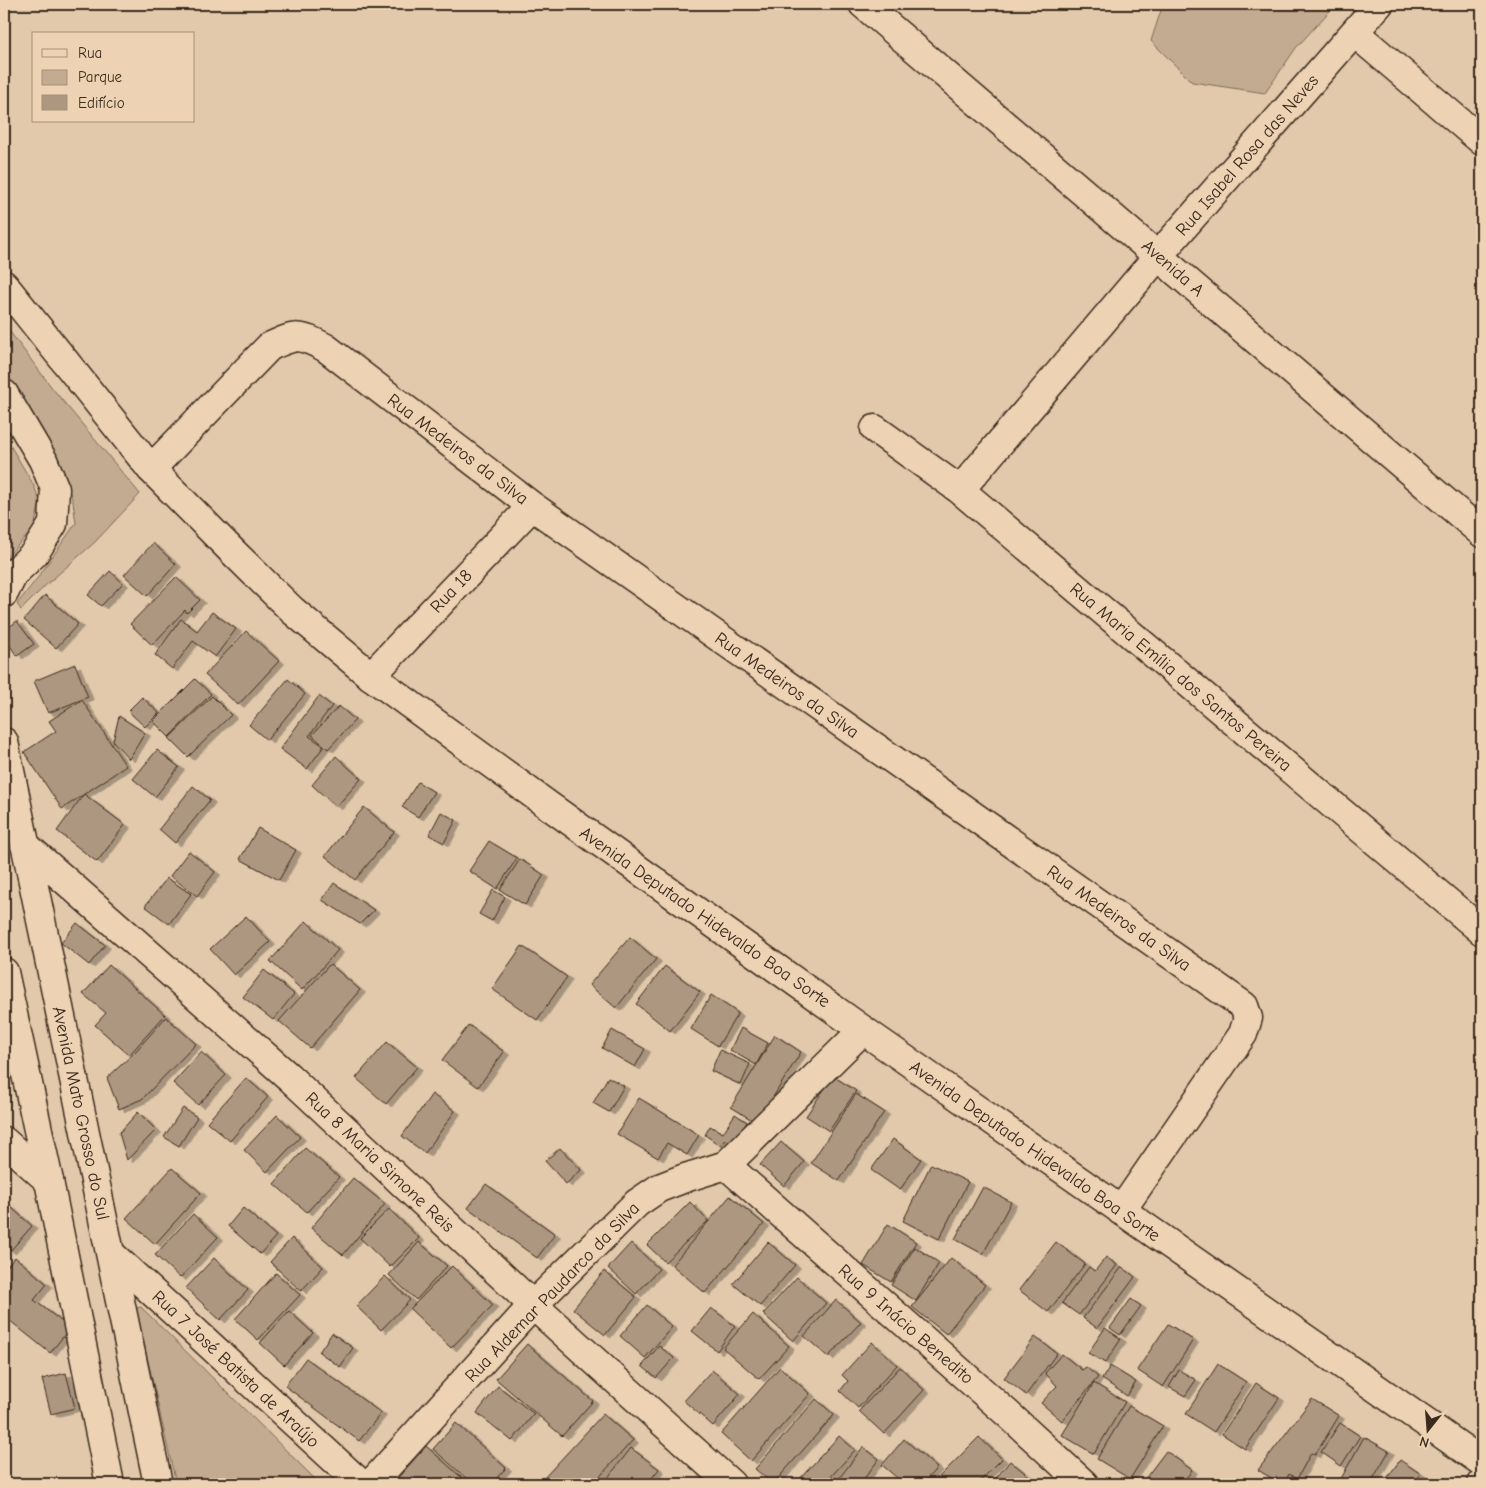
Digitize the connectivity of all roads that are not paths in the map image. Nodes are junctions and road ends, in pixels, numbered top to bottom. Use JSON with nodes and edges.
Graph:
{"nodes":[{"id":1,"x":863,"y":4,"type":"edge"},
{"id":2,"x":1379,"y":4,"type":"edge"},
{"id":3,"x":1354,"y":33,"type":"junction"},
{"id":4,"x":1482,"y":141,"type":"edge"},
{"id":5,"x":1158,"y":256,"type":"junction"},
{"id":6,"x":4,"y":285,"type":"edge"},
{"id":7,"x":4,"y":394,"type":"edge"},
{"id":8,"x":875,"y":429,"type":"dead end"},
{"id":9,"x":152,"y":469,"type":"junction"},
{"id":10,"x":960,"y":490,"type":"junction"},
{"id":11,"x":532,"y":506,"type":"junction"},
{"id":12,"x":1482,"y":533,"type":"edge"},
{"id":13,"x":4,"y":593,"type":"edge"},
{"id":14,"x":371,"y":676,"type":"junction"},
{"id":15,"x":4,"y":742,"type":"edge"},
{"id":16,"x":24,"y":845,"type":"junction"},
{"id":17,"x":1482,"y":932,"type":"edge"},
{"id":18,"x":4,"y":972,"type":"edge"},
{"id":19,"x":863,"y":1030,"type":"junction"},
{"id":20,"x":4,"y":1141,"type":"edge"},
{"id":21,"x":726,"y":1165,"type":"junction"},
{"id":22,"x":49,"y":1181,"type":"junction"},
{"id":23,"x":1121,"y":1211,"type":"junction"},
{"id":24,"x":111,"y":1254,"type":"junction"},
{"id":25,"x":533,"y":1306,"type":"junction"},
{"id":26,"x":1482,"y":1462,"type":"edge"},
{"id":27,"x":150,"y":1483,"type":"edge"},
{"id":28,"x":110,"y":1484,"type":"edge"},
{"id":29,"x":361,"y":1484,"type":"edge"},
{"id":30,"x":371,"y":1484,"type":"edge"},
{"id":31,"x":731,"y":1484,"type":"edge"},
{"id":32,"x":1084,"y":1484,"type":"edge"}],
"edges":[{"from":1,"to":5,"type":"street","name":"Avenida A"},
{"from":2,"to":3,"type":"street","name":"Rua Isabel Rosa das Neves"},
{"from":3,"to":4,"type":"street"},
{"from":3,"to":5,"type":"street","name":"Rua Isabel Rosa das Neves"},
{"from":5,"to":10,"type":"street","name":"Rua Isabel Rosa das Neves"},
{"from":5,"to":12,"type":"street","name":"Avenida A"},
{"from":6,"to":9,"type":"street","name":"Avenida Deputado Hidevaldo Boa Sorte"},
{"from":7,"to":13,"type":"street"},
{"from":8,"to":10,"type":"street","name":"Rua Maria Emília dos Santos Pereira"},
{"from":9,"to":11,"type":"street","name":"Rua Medeiros da Silva"},
{"from":9,"to":14,"type":"street","name":"Avenida Deputado Hidevaldo Boa Sorte"},
{"from":10,"to":17,"type":"street","name":"Rua Maria Emília dos Santos Pereira"},
{"from":11,"to":14,"type":"street","name":"Rua 18"},
{"from":11,"to":23,"type":"street","name":"Rua Medeiros da Silva"},
{"from":14,"to":19,"type":"street","name":"Avenida Deputado Hidevaldo Boa Sorte"},
{"from":15,"to":16,"type":"street","name":"Avenida Mato Grosso do Sul"},
{"from":16,"to":24,"type":"street","name":"Avenida Mato Grosso do Sul"},
{"from":16,"to":25,"type":"street","name":"Rua 8 Maria Simone Reis"},
{"from":18,"to":22,"type":"street"},
{"from":19,"to":21,"type":"street","name":"Rua Aldemar Paudarco da Silva"},
{"from":19,"to":23,"type":"street","name":"Avenida Deputado Hidevaldo Boa Sorte"},
{"from":20,"to":22,"type":"street"},
{"from":21,"to":25,"type":"street","name":"Rua Aldemar Paudarco da Silva"},
{"from":21,"to":32,"type":"street","name":"Rua 9 Inácio Benedito"},
{"from":22,"to":28,"type":"street"},
{"from":23,"to":26,"type":"street","name":"Avenida Deputado Hidevaldo Boa Sorte"},
{"from":24,"to":27,"type":"street","name":"Avenida Mato Grosso do Sul"},
{"from":24,"to":29,"type":"street","name":"Rua 7 José Batista de Araújo"},
{"from":25,"to":30,"type":"street","name":"Rua Aldemar Paudarco da Silva"},
{"from":25,"to":31,"type":"street","name":"Rua 8 Maria Simone Reis"}]}
